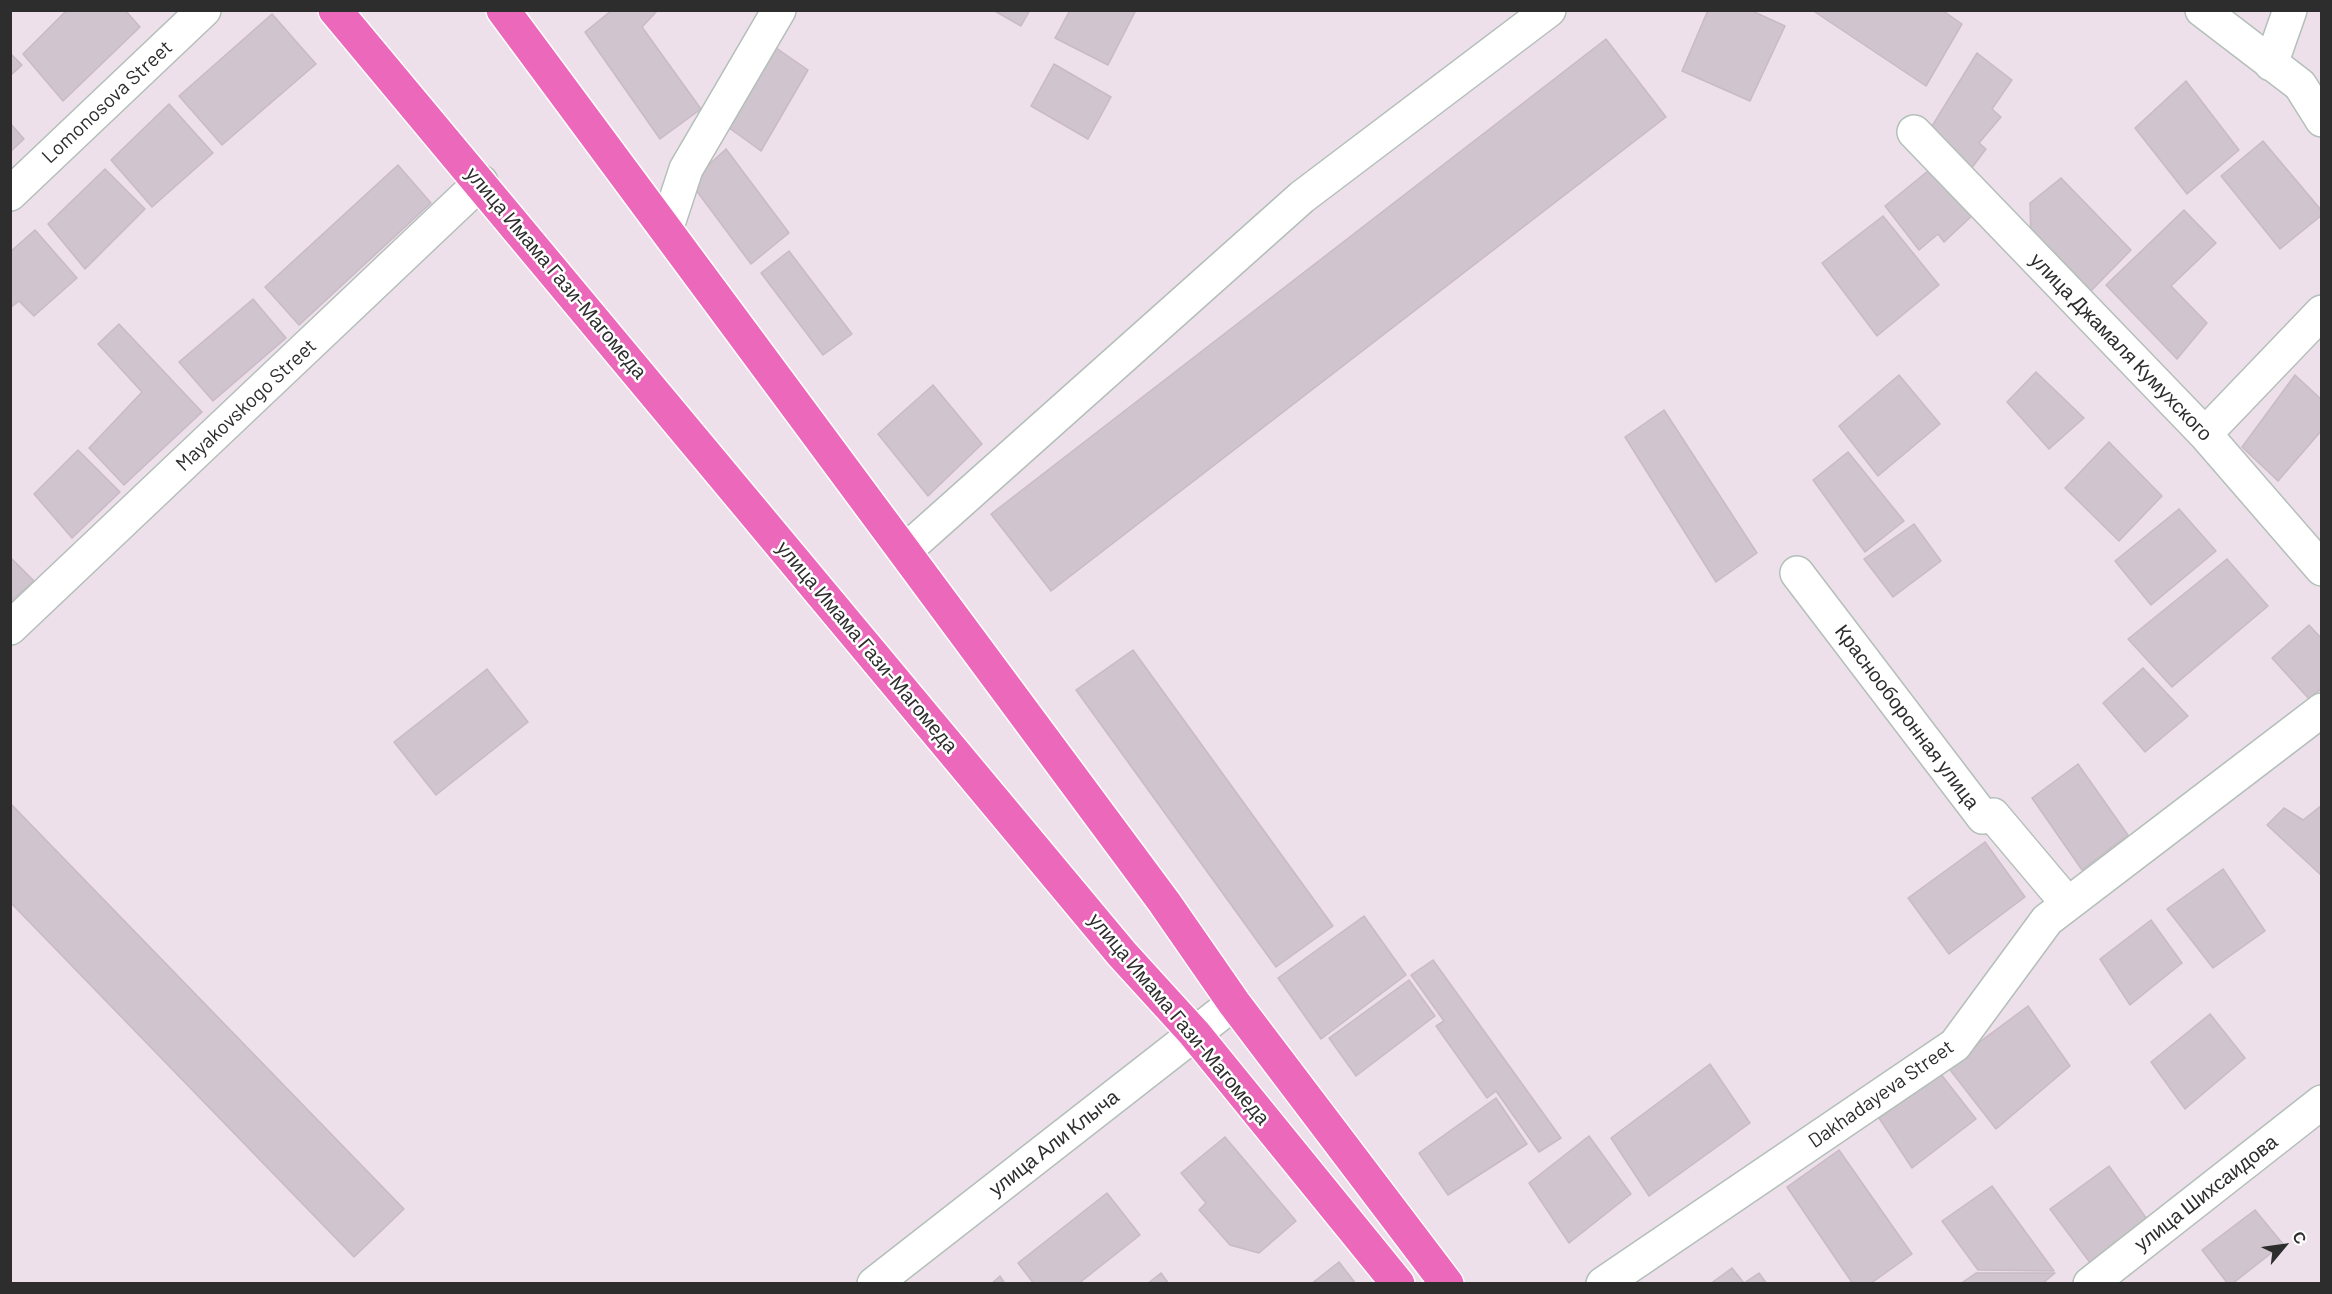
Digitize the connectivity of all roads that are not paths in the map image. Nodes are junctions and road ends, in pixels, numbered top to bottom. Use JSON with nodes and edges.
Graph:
{"nodes":[{"id":1,"x":204,"y":10,"type":"edge"},
{"id":2,"x":335,"y":10,"type":"edge"},
{"id":3,"x":503,"y":10,"type":"edge"},
{"id":4,"x":779,"y":10,"type":"edge"},
{"id":5,"x":1549,"y":10,"type":"edge"},
{"id":6,"x":2202,"y":10,"type":"edge"},
{"id":7,"x":2290,"y":10,"type":"edge"},
{"id":8,"x":2271,"y":64,"type":"junction"},
{"id":9,"x":2322,"y":120,"type":"edge"},
{"id":10,"x":1914,"y":132,"type":"dead end"},
{"id":11,"x":481,"y":182,"type":"junction"},
{"id":12,"x":10,"y":194,"type":"edge"},
{"id":13,"x":666,"y":230,"type":"junction"},
{"id":14,"x":2322,"y":312,"type":"edge"},
{"id":15,"x":2205,"y":434,"type":"junction"},
{"id":16,"x":905,"y":552,"type":"junction"},
{"id":17,"x":2322,"y":569,"type":"edge"},
{"id":18,"x":1797,"y":573,"type":"dead end"},
{"id":19,"x":10,"y":628,"type":"edge"},
{"id":20,"x":2322,"y":710,"type":"edge"},
{"id":21,"x":2068,"y":904,"type":"junction"},
{"id":22,"x":1234,"y":1004,"type":"junction"},
{"id":23,"x":1194,"y":1033,"type":"junction"},
{"id":24,"x":2322,"y":1102,"type":"edge"},
{"id":25,"x":874,"y":1284,"type":"edge"},
{"id":26,"x":1398,"y":1284,"type":"edge"},
{"id":27,"x":1447,"y":1284,"type":"edge"},
{"id":28,"x":1602,"y":1284,"type":"edge"},
{"id":29,"x":2090,"y":1284,"type":"edge"}],
"edges":[{"from":1,"to":12,"type":"street","name":"Lomonosova Street"},
{"from":2,"to":11,"type":"main road","name":"улица Имама Гази-Магомеда"},
{"from":3,"to":13,"type":"main road"},
{"from":4,"to":13,"type":"street"},
{"from":5,"to":16,"type":"street"},
{"from":6,"to":8,"type":"street"},
{"from":7,"to":8,"type":"street"},
{"from":8,"to":9,"type":"street"},
{"from":10,"to":15,"type":"street","name":"улица Джамаля Кумухского"},
{"from":11,"to":19,"type":"street","name":"Mayakovskogo Street"},
{"from":11,"to":23,"type":"main road","name":"улица Имама Гази-Магомеда"},
{"from":13,"to":16,"type":"main road"},
{"from":14,"to":15,"type":"street"},
{"from":15,"to":17,"type":"street","name":"улица Джамаля Кумухского"},
{"from":16,"to":22,"type":"main road"},
{"from":18,"to":21,"type":"street","name":"Краснооборонная улица"},
{"from":20,"to":21,"type":"street","name":"Dakhadayeva Street"},
{"from":21,"to":28,"type":"street","name":"Dakhadayeva Street"},
{"from":22,"to":23,"type":"street","name":"улица Али Клыча"},
{"from":22,"to":27,"type":"main road"},
{"from":23,"to":25,"type":"street","name":"улица Али Клыча"},
{"from":23,"to":26,"type":"main road","name":"улица Имама Гази-Магомеда"},
{"from":24,"to":29,"type":"street","name":"улица Шихсаидова"}]}
